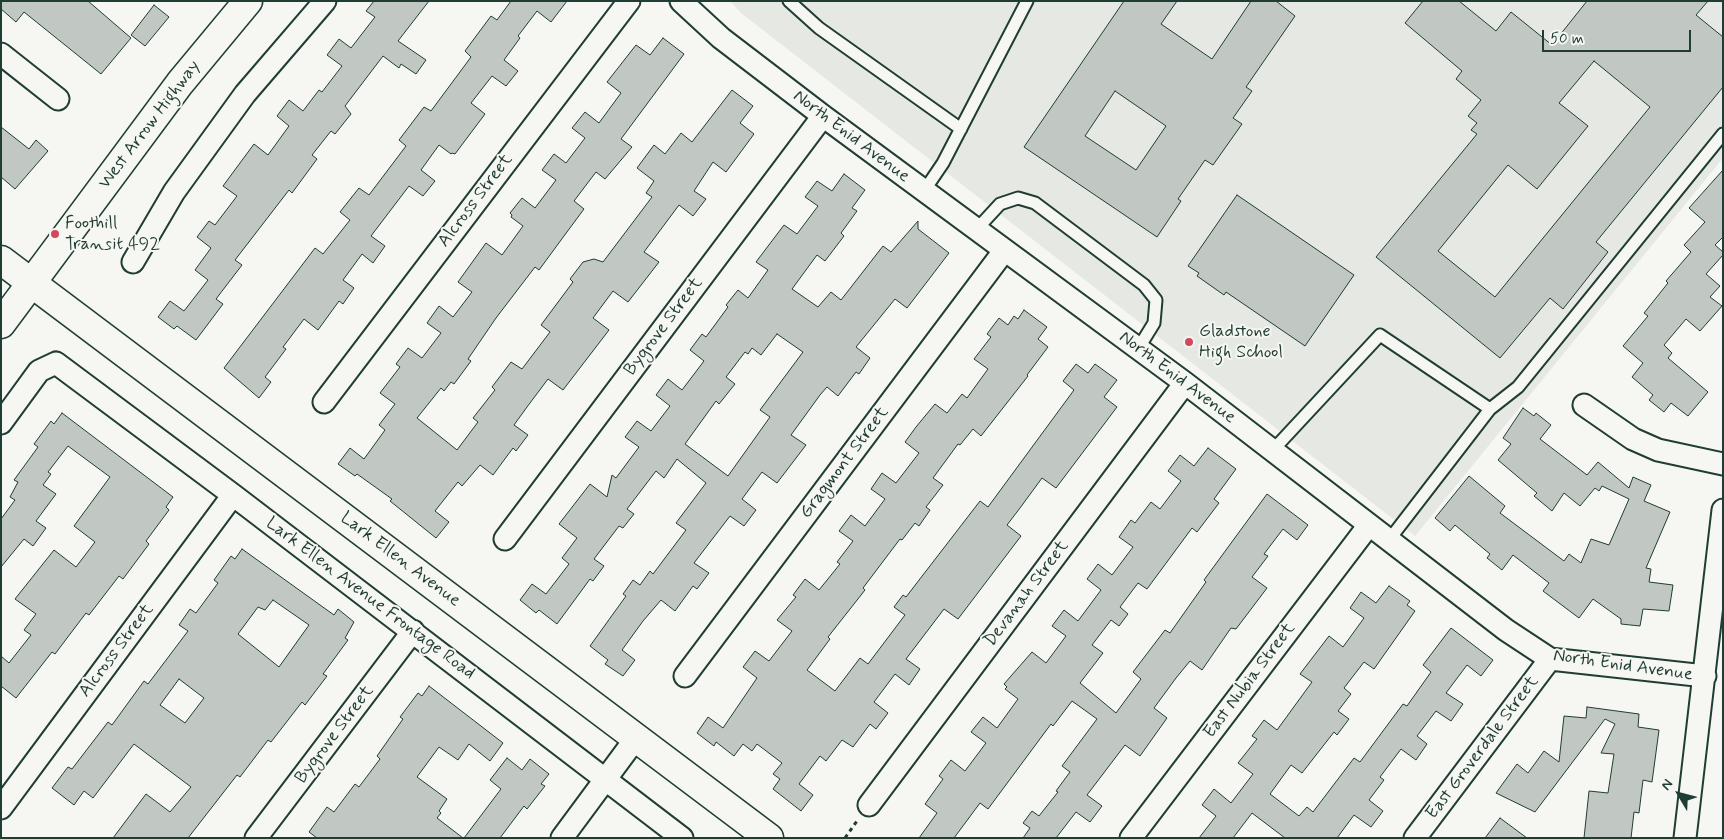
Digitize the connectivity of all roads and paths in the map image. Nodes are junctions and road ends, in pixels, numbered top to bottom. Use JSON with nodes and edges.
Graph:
{"nodes":[{"id":1,"x":248,"y":1,"type":"edge"},
{"id":2,"x":325,"y":1,"type":"edge"},
{"id":3,"x":628,"y":1,"type":"edge"},
{"id":4,"x":681,"y":1,"type":"edge"},
{"id":5,"x":789,"y":1,"type":"edge"},
{"id":6,"x":1027,"y":1,"type":"edge"},
{"id":7,"x":1,"y":54,"type":"edge"},
{"id":8,"x":58,"y":99,"type":"dead end"},
{"id":9,"x":822,"y":116,"type":"junction"},
{"id":10,"x":961,"y":129,"type":"junction"},
{"id":11,"x":1723,"y":134,"type":"edge"},
{"id":12,"x":924,"y":191,"type":"junction"},
{"id":13,"x":976,"y":230,"type":"junction"},
{"id":14,"x":1004,"y":251,"type":"junction"},
{"id":15,"x":1,"y":260,"type":"edge"},
{"id":16,"x":133,"y":262,"type":"dead end"},
{"id":17,"x":30,"y":283,"type":"junction"},
{"id":18,"x":1,"y":324,"type":"edge"},
{"id":19,"x":1138,"y":349,"type":"junction"},
{"id":20,"x":1185,"y":383,"type":"junction"},
{"id":21,"x":324,"y":402,"type":"dead end"},
{"id":22,"x":1584,"y":406,"type":"dead end"},
{"id":23,"x":1490,"y":409,"type":"junction"},
{"id":24,"x":1,"y":423,"type":"edge"},
{"id":25,"x":1273,"y":450,"type":"junction"},
{"id":26,"x":1723,"y":464,"type":"edge"},
{"id":27,"x":233,"y":495,"type":"junction"},
{"id":28,"x":1723,"y":510,"type":"edge"},
{"id":29,"x":1369,"y":525,"type":"junction"},
{"id":30,"x":505,"y":539,"type":"dead end"},
{"id":31,"x":1389,"y":540,"type":"junction"},
{"id":32,"x":413,"y":631,"type":"junction"},
{"id":33,"x":1550,"y":659,"type":"junction"},
{"id":34,"x":685,"y":676,"type":"dead end"},
{"id":35,"x":1704,"y":676,"type":"junction"},
{"id":36,"x":636,"y":738,"type":"junction"},
{"id":37,"x":605,"y":780,"type":"junction"},
{"id":38,"x":869,"y":805,"type":"dead end"},
{"id":39,"x":1,"y":808,"type":"edge"},
{"id":40,"x":256,"y":838,"type":"edge"},
{"id":41,"x":562,"y":838,"type":"edge"},
{"id":42,"x":682,"y":838,"type":"edge"},
{"id":43,"x":769,"y":838,"type":"edge"},
{"id":44,"x":1131,"y":838,"type":"edge"},
{"id":45,"x":1415,"y":838,"type":"edge"},
{"id":46,"x":1685,"y":838,"type":"edge"}],
"edges":[{"from":1,"to":17,"type":"street","name":"West Arrow Highway"},
{"from":2,"to":16,"type":"street"},
{"from":3,"to":21,"type":"street","name":"Alcross Street"},
{"from":4,"to":9,"type":"street","name":"North Enid Avenue"},
{"from":5,"to":10,"type":"lane"},
{"from":6,"to":10,"type":"lane"},
{"from":7,"to":8,"type":"street"},
{"from":9,"to":12,"type":"street","name":"North Enid Avenue"},
{"from":9,"to":30,"type":"street","name":"Bygrove Street"},
{"from":10,"to":12,"type":"lane"},
{"from":11,"to":23,"type":"lane"},
{"from":12,"to":13,"type":"street","name":"North Enid Avenue"},
{"from":13,"to":14,"type":"street","name":"North Enid Avenue"},
{"from":13,"to":19,"type":"lane"},
{"from":14,"to":19,"type":"street","name":"North Enid Avenue"},
{"from":14,"to":34,"type":"street","name":"Gragmont Street"},
{"from":15,"to":17,"type":"street","name":"Lark Ellen Avenue"},
{"from":17,"to":18,"type":"street","name":"West Arrow Highway"},
{"from":17,"to":36,"type":"street","name":"Lark Ellen Avenue"},
{"from":19,"to":20,"type":"street","name":"North Enid Avenue"},
{"from":20,"to":25,"type":"street","name":"North Enid Avenue"},
{"from":20,"to":38,"type":"street","name":"Devanah Street"},
{"from":22,"to":26,"type":"street"},
{"from":23,"to":25,"type":"lane"},
{"from":23,"to":31,"type":"lane"},
{"from":24,"to":27,"type":"street","name":"Lark Ellen Avenue Frontage Road"},
{"from":25,"to":29,"type":"street","name":"North Enid Avenue"},
{"from":27,"to":32,"type":"street","name":"Lark Ellen Avenue Frontage Road"},
{"from":27,"to":39,"type":"street","name":"Alcross Street"},
{"from":28,"to":35,"type":"street"},
{"from":29,"to":31,"type":"street","name":"North Enid Avenue"},
{"from":29,"to":44,"type":"street","name":"East Nubia Street"},
{"from":31,"to":33,"type":"street","name":"North Enid Avenue"},
{"from":32,"to":37,"type":"street","name":"Lark Ellen Avenue Frontage Road"},
{"from":32,"to":40,"type":"street","name":"Bygrove Street"},
{"from":33,"to":35,"type":"street","name":"North Enid Avenue"},
{"from":33,"to":45,"type":"street","name":"East Groverdale Street"},
{"from":35,"to":46,"type":"street"},
{"from":36,"to":37,"type":"street"},
{"from":36,"to":43,"type":"street","name":"Lark Ellen Avenue"},
{"from":37,"to":41,"type":"street"},
{"from":37,"to":42,"type":"street","name":"Lark Ellen Avenue Frontage Road"}]}
